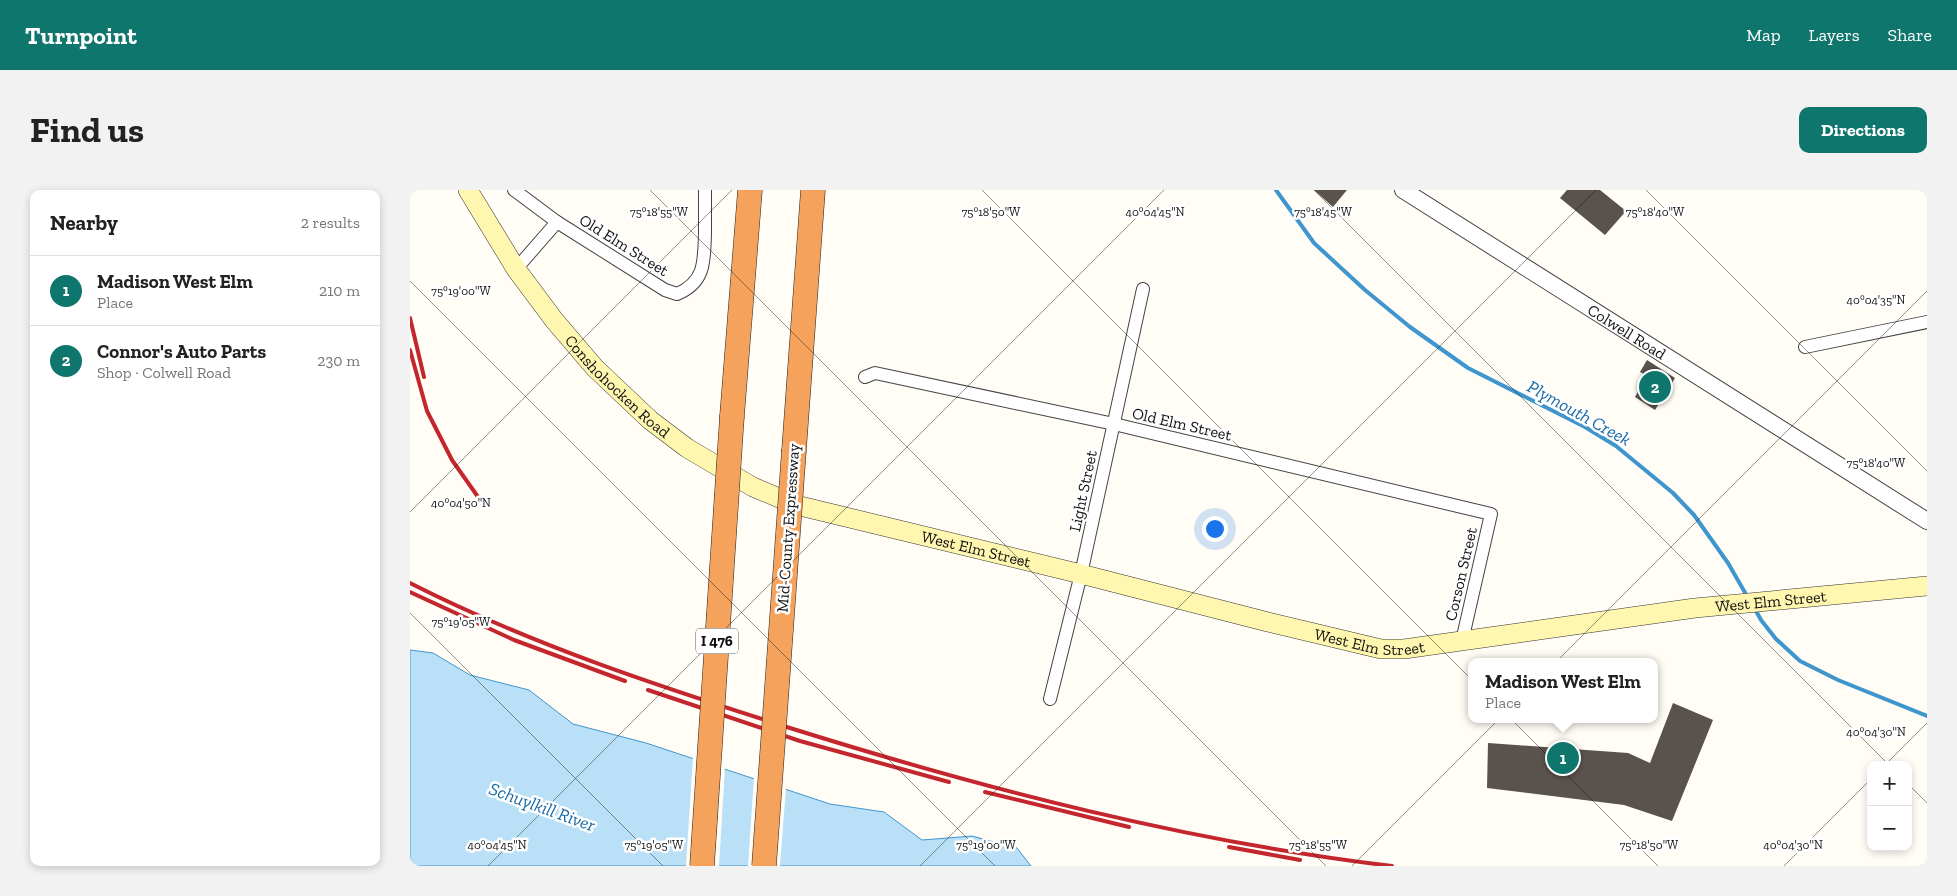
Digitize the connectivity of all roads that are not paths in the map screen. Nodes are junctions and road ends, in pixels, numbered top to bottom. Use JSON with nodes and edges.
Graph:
{"nodes":[{"id":1,"x":468,"y":190,"type":"edge"},
{"id":2,"x":514,"y":190,"type":"edge"},
{"id":3,"x":705,"y":190,"type":"edge"},
{"id":4,"x":750,"y":190,"type":"edge"},
{"id":5,"x":813,"y":190,"type":"edge"},
{"id":6,"x":1403,"y":190,"type":"edge"},
{"id":7,"x":557,"y":222,"type":"junction"},
{"id":8,"x":516,"y":269,"type":"junction"},
{"id":9,"x":1144,"y":289,"type":"dead end"},
{"id":10,"x":1927,"y":322,"type":"edge"},
{"id":11,"x":1805,"y":347,"type":"dead end"},
{"id":12,"x":865,"y":377,"type":"dead end"},
{"id":13,"x":1114,"y":424,"type":"junction"},
{"id":14,"x":824,"y":512,"type":"joint"},
{"id":15,"x":1492,"y":514,"type":"joint"},
{"id":16,"x":1927,"y":521,"type":"edge"},
{"id":17,"x":1081,"y":574,"type":"junction"},
{"id":18,"x":1927,"y":586,"type":"edge"},
{"id":19,"x":1462,"y":641,"type":"junction"},
{"id":20,"x":1050,"y":699,"type":"dead end"},
{"id":21,"x":702,"y":866,"type":"edge"},
{"id":22,"x":764,"y":866,"type":"edge"}],
"edges":[{"from":1,"to":8,"type":"main road","name":"Conshohocken Road"},
{"from":2,"to":7,"type":"street","name":"Old Elm Street"},
{"from":3,"to":7,"type":"street","name":"Old Elm Street"},
{"from":4,"to":21,"type":"highway","number":"I 476","bridge":true},
{"from":5,"to":22,"type":"highway","name":"Mid-County Expressway","bridge":true},
{"from":6,"to":16,"type":"street","name":"Colwell Road"},
{"from":7,"to":8,"type":"street","name":"Old Elm Street"},
{"from":8,"to":14,"type":"main road","name":"Conshohocken Road"},
{"from":9,"to":13,"type":"street","name":"Light Street"},
{"from":10,"to":11,"type":"street"},
{"from":12,"to":13,"type":"street","name":"Old Elm Street"},
{"from":13,"to":15,"type":"street","name":"Old Elm Street"},
{"from":13,"to":17,"type":"street","name":"Light Street"},
{"from":14,"to":17,"type":"main road","name":"West Elm Street"},
{"from":15,"to":19,"type":"street","name":"Corson Street"},
{"from":17,"to":19,"type":"main road","name":"West Elm Street"},
{"from":17,"to":20,"type":"street","name":"Light Street"},
{"from":18,"to":19,"type":"main road","name":"West Elm Street"}]}
